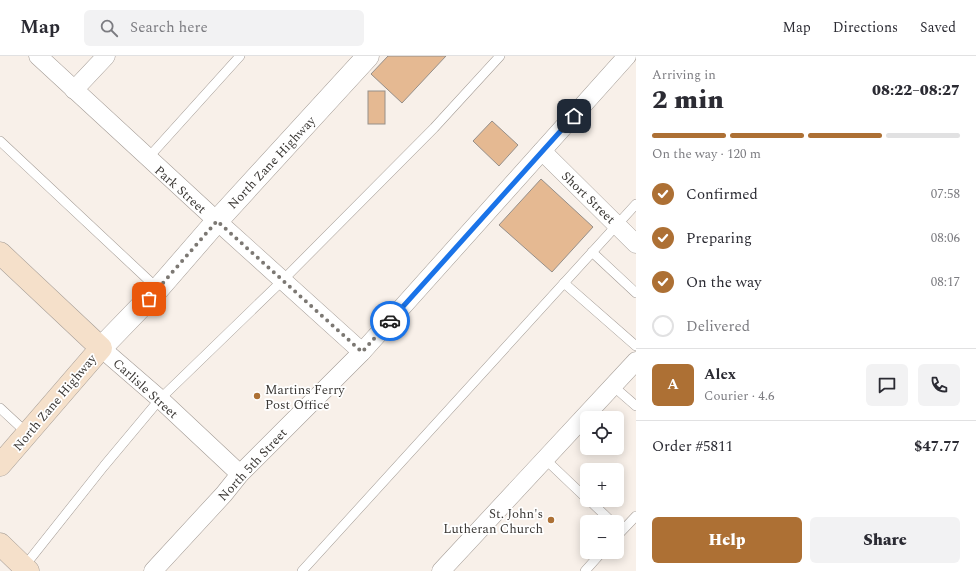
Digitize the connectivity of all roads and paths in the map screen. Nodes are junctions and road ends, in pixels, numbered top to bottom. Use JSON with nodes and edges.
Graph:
{"nodes":[{"id":1,"x":38,"y":56,"type":"edge"},
{"id":2,"x":106,"y":56,"type":"edge"},
{"id":3,"x":240,"y":56,"type":"edge"},
{"id":4,"x":368,"y":56,"type":"edge"},
{"id":5,"x":500,"y":56,"type":"edge"},
{"id":6,"x":626,"y":56,"type":"edge"},
{"id":7,"x":74,"y":90,"type":"junction"},
{"id":8,"x":0,"y":141,"type":"edge"},
{"id":9,"x":542,"y":151,"type":"junction"},
{"id":10,"x":148,"y":158,"type":"junction"},
{"id":11,"x":636,"y":204,"type":"edge"},
{"id":12,"x":217,"y":221,"type":"junction"},
{"id":13,"x":617,"y":225,"type":"junction"},
{"id":14,"x":636,"y":244,"type":"edge"},
{"id":15,"x":592,"y":252,"type":"junction"},
{"id":16,"x":0,"y":253,"type":"edge"},
{"id":17,"x":283,"y":280,"type":"junction"},
{"id":18,"x":564,"y":283,"type":"junction"},
{"id":19,"x":158,"y":289,"type":"junction"},
{"id":20,"x":636,"y":293,"type":"edge"},
{"id":21,"x":636,"y":346,"type":"edge"},
{"id":22,"x":101,"y":348,"type":"junction"},
{"id":23,"x":362,"y":352,"type":"junction"},
{"id":24,"x":636,"y":361,"type":"edge"},
{"id":25,"x":613,"y":386,"type":"junction"},
{"id":26,"x":160,"y":399,"type":"junction"},
{"id":27,"x":636,"y":406,"type":"edge"},
{"id":28,"x":0,"y":408,"type":"edge"},
{"id":29,"x":28,"y":434,"type":"junction"},
{"id":30,"x":545,"y":459,"type":"junction"},
{"id":31,"x":0,"y":465,"type":"edge"},
{"id":32,"x":240,"y":474,"type":"junction"},
{"id":33,"x":580,"y":492,"type":"edge"},
{"id":34,"x":596,"y":507,"type":"edge"},
{"id":35,"x":605,"y":515,"type":"edge"},
{"id":36,"x":636,"y":516,"type":"edge"},
{"id":37,"x":624,"y":527,"type":"edge"},
{"id":38,"x":0,"y":544,"type":"edge"},
{"id":39,"x":596,"y":559,"type":"edge"},
{"id":40,"x":24,"y":570,"type":"edge"},
{"id":41,"x":153,"y":571,"type":"edge"},
{"id":42,"x":302,"y":571,"type":"edge"},
{"id":43,"x":441,"y":571,"type":"edge"},
{"id":44,"x":585,"y":571,"type":"edge"}],
"edges":[{"from":1,"to":7,"type":"street","name":"Park Street"},
{"from":2,"to":7,"type":"street"},
{"from":3,"to":10,"type":"lane"},
{"from":4,"to":12,"type":"street","name":"North Zane Highway"},
{"from":5,"to":17,"type":"lane"},
{"from":6,"to":9,"type":"street","name":"North 5th Street"},
{"from":7,"to":10,"type":"street","name":"Park Street"},
{"from":8,"to":19,"type":"lane"},
{"from":9,"to":13,"type":"street","name":"Short Street"},
{"from":9,"to":23,"type":"street","name":"North 5th Street"},
{"from":10,"to":12,"type":"street","name":"Park Street"},
{"from":11,"to":13,"type":"lane"},
{"from":12,"to":17,"type":"street","name":"Park Street"},
{"from":12,"to":19,"type":"street","name":"North Zane Highway"},
{"from":13,"to":14,"type":"street","name":"Short Street"},
{"from":13,"to":15,"type":"lane"},
{"from":15,"to":18,"type":"lane"},
{"from":15,"to":20,"type":"lane"},
{"from":16,"to":22,"type":"main road","name":"Carlisle Street"},
{"from":17,"to":23,"type":"street","name":"Park Street"},
{"from":17,"to":26,"type":"lane"},
{"from":18,"to":21,"type":"lane"},
{"from":18,"to":42,"type":"lane"},
{"from":19,"to":22,"type":"street","name":"North Zane Highway"},
{"from":22,"to":26,"type":"street","name":"Carlisle Street"},
{"from":22,"to":29,"type":"main road","name":"North Zane Highway"},
{"from":23,"to":32,"type":"street","name":"North 5th Street"},
{"from":24,"to":25,"type":"street"},
{"from":25,"to":27,"type":"lane"},
{"from":25,"to":30,"type":"street"},
{"from":26,"to":32,"type":"street","name":"Carlisle Street"},
{"from":26,"to":40,"type":"lane"},
{"from":28,"to":29,"type":"lane"},
{"from":29,"to":31,"type":"main road","name":"North Zane Highway"},
{"from":30,"to":33,"type":"lane"},
{"from":30,"to":43,"type":"street"},
{"from":32,"to":41,"type":"street","name":"North 5th Street"},
{"from":34,"to":35,"type":"lane"},
{"from":36,"to":37,"type":"lane"},
{"from":38,"to":40,"type":"main road"},
{"from":39,"to":44,"type":"lane"}]}
